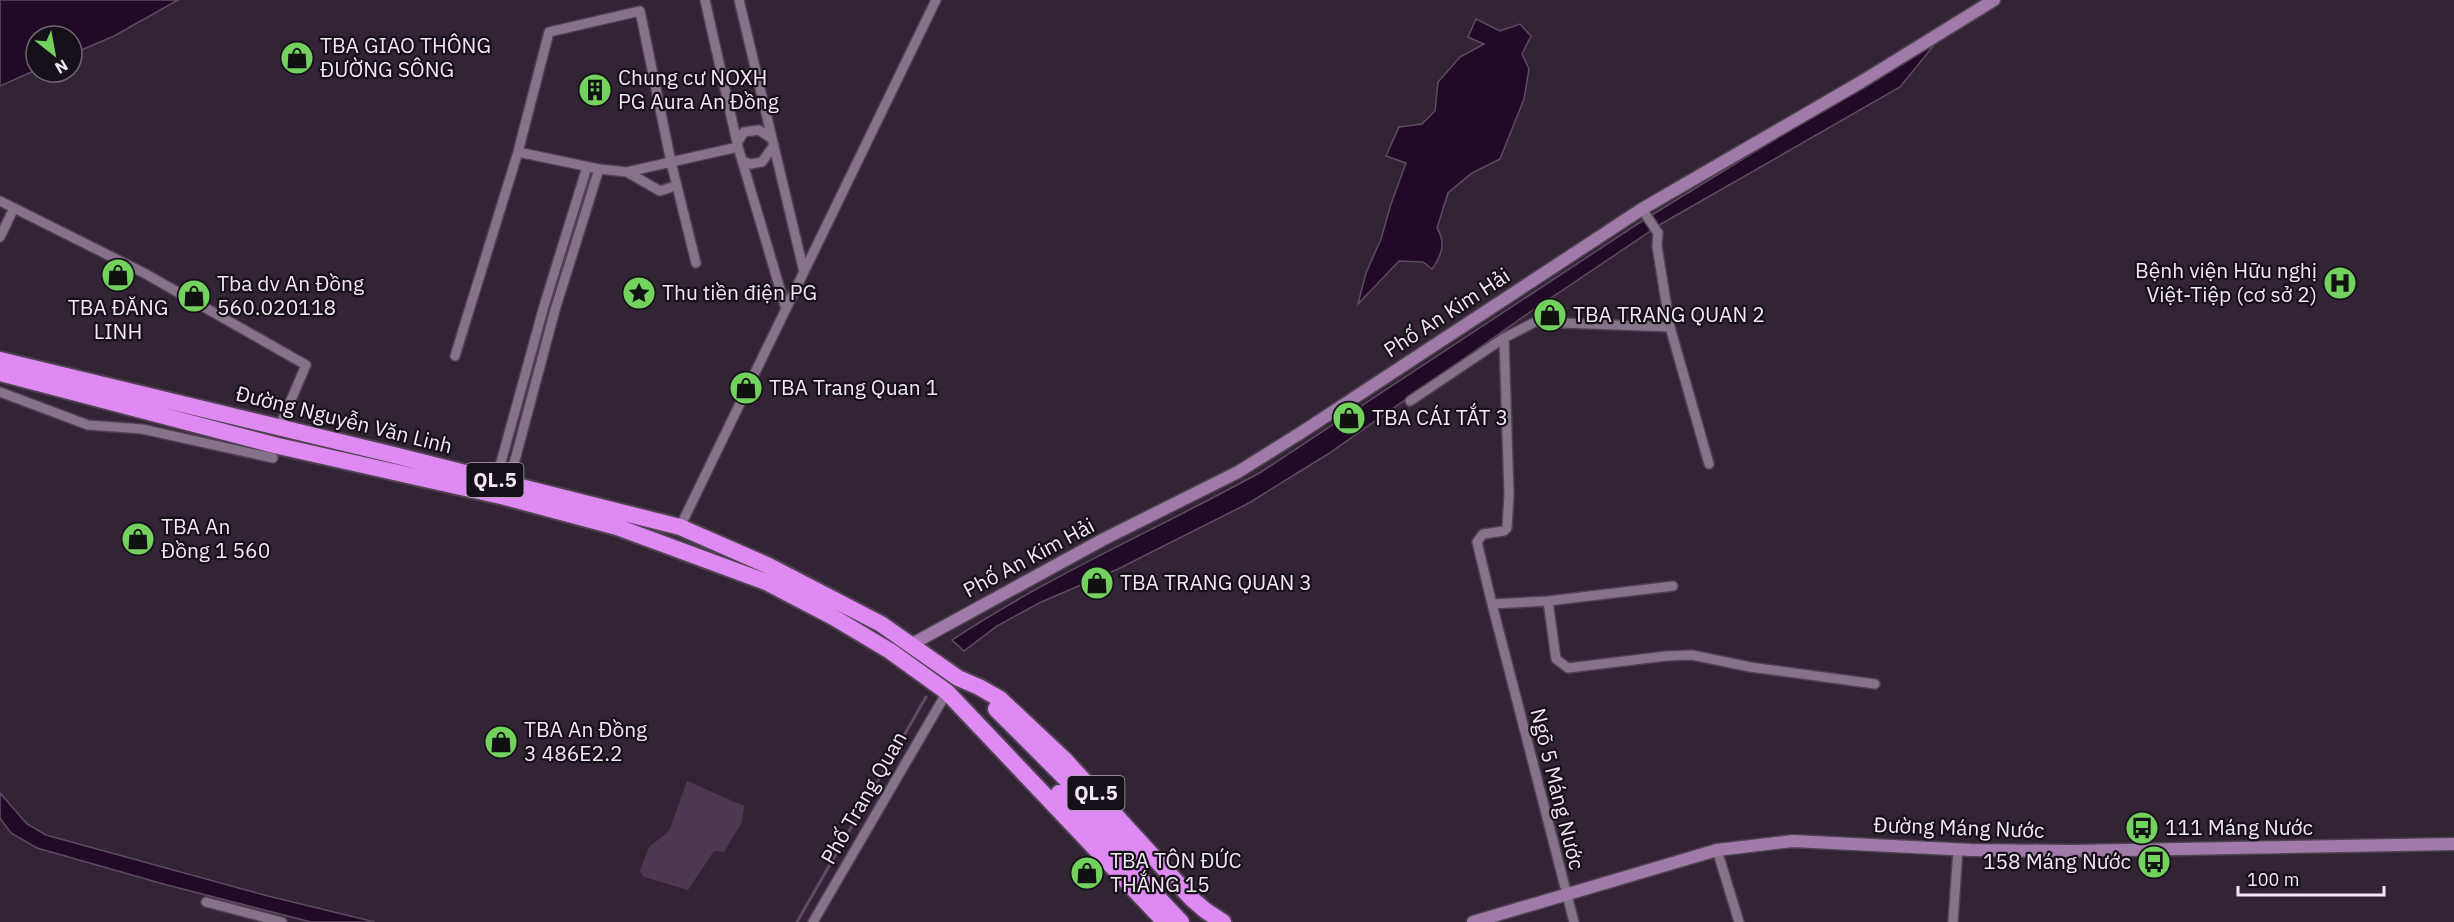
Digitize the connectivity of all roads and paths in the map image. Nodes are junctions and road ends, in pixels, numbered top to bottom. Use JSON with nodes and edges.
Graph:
{"nodes":[{"id":1,"x":637,"y":0,"type":"edge"},
{"id":2,"x":705,"y":0,"type":"edge"},
{"id":3,"x":739,"y":0,"type":"edge"},
{"id":4,"x":936,"y":0,"type":"edge"},
{"id":5,"x":1994,"y":0,"type":"edge"},
{"id":6,"x":640,"y":11,"type":"junction"},
{"id":7,"x":773,"y":142,"type":"junction"},
{"id":8,"x":737,"y":145,"type":"junction"},
{"id":9,"x":518,"y":152,"type":"junction"},
{"id":10,"x":742,"y":160,"type":"junction"},
{"id":11,"x":671,"y":162,"type":"junction"},
{"id":12,"x":587,"y":167,"type":"junction"},
{"id":13,"x":599,"y":169,"type":"junction"},
{"id":14,"x":627,"y":172,"type":"junction"},
{"id":15,"x":675,"y":186,"type":"junction"},
{"id":16,"x":0,"y":201,"type":"edge"},
{"id":17,"x":14,"y":208,"type":"junction"},
{"id":18,"x":1644,"y":212,"type":"junction"},
{"id":19,"x":0,"y":237,"type":"edge"},
{"id":20,"x":696,"y":263,"type":"dead end"},
{"id":21,"x":804,"y":272,"type":"junction"},
{"id":22,"x":786,"y":309,"type":"junction"},
{"id":23,"x":1670,"y":327,"type":"junction"},
{"id":24,"x":1504,"y":338,"type":"junction"},
{"id":25,"x":455,"y":356,"type":"dead end"},
{"id":26,"x":0,"y":360,"type":"edge"},
{"id":27,"x":0,"y":373,"type":"edge"},
{"id":28,"x":0,"y":392,"type":"edge"},
{"id":29,"x":1410,"y":401,"type":"dead end"},
{"id":30,"x":279,"y":428,"type":"junction"},
{"id":31,"x":273,"y":458,"type":"dead end"},
{"id":32,"x":1709,"y":464,"type":"dead end"},
{"id":33,"x":501,"y":489,"type":"junction"},
{"id":34,"x":680,"y":527,"type":"junction"},
{"id":35,"x":1673,"y":586,"type":"dead end"},
{"id":36,"x":1548,"y":601,"type":"junction"},
{"id":37,"x":1492,"y":604,"type":"junction"},
{"id":38,"x":912,"y":644,"type":"junction"},
{"id":39,"x":958,"y":678,"type":"junction"},
{"id":40,"x":1875,"y":684,"type":"dead end"},
{"id":41,"x":947,"y":692,"type":"junction"},
{"id":42,"x":998,"y":721,"type":"junction"},
{"id":43,"x":2454,"y":844,"type":"edge"},
{"id":44,"x":1958,"y":849,"type":"junction"},
{"id":45,"x":1717,"y":850,"type":"junction"},
{"id":46,"x":1566,"y":894,"type":"junction"},
{"id":47,"x":206,"y":902,"type":"dead end"},
{"id":48,"x":282,"y":922,"type":"edge"},
{"id":49,"x":813,"y":922,"type":"edge"},
{"id":50,"x":1165,"y":922,"type":"edge"},
{"id":51,"x":1181,"y":922,"type":"edge"},
{"id":52,"x":1201,"y":922,"type":"edge"},
{"id":53,"x":1223,"y":922,"type":"edge"},
{"id":54,"x":1473,"y":922,"type":"edge"},
{"id":55,"x":1574,"y":922,"type":"edge"},
{"id":56,"x":1739,"y":922,"type":"edge"},
{"id":57,"x":1953,"y":922,"type":"edge"}],
"edges":[{"from":1,"to":6,"type":"street"},
{"from":2,"to":8,"type":"street"},
{"from":3,"to":7,"type":"street"},
{"from":4,"to":21,"type":"street"},
{"from":5,"to":18,"type":"street","name":"Phố An Kim Hải"},
{"from":6,"to":9,"type":"street"},
{"from":6,"to":11,"type":"street"},
{"from":7,"to":8,"type":"street"},
{"from":7,"to":10,"type":"street"},
{"from":7,"to":21,"type":"street"},
{"from":8,"to":10,"type":"street"},
{"from":8,"to":11,"type":"street"},
{"from":9,"to":12,"type":"street"},
{"from":9,"to":25,"type":"street"},
{"from":10,"to":22,"type":"street"},
{"from":11,"to":14,"type":"street"},
{"from":11,"to":15,"type":"street"},
{"from":12,"to":13,"type":"street"},
{"from":12,"to":33,"type":"street"},
{"from":13,"to":14,"type":"street"},
{"from":13,"to":33,"type":"street"},
{"from":14,"to":15,"type":"street"},
{"from":15,"to":20,"type":"street"},
{"from":16,"to":17,"type":"street"},
{"from":17,"to":19,"type":"street"},
{"from":17,"to":30,"type":"street"},
{"from":18,"to":23,"type":"street"},
{"from":18,"to":38,"type":"street","name":"Phố An Kim Hải"},
{"from":21,"to":22,"type":"street"},
{"from":22,"to":34,"type":"street"},
{"from":23,"to":24,"type":"street"},
{"from":23,"to":32,"type":"street"},
{"from":24,"to":29,"type":"street"},
{"from":24,"to":37,"type":"street","name":"Ngõ 5 Máng Nước"},
{"from":26,"to":30,"type":"highway","name":"Đường Nguyễn Văn Linh","number":"QL.5"},
{"from":27,"to":33,"type":"highway","name":"Đường Nguyễn Văn Linh","number":"QL.5"},
{"from":28,"to":31,"type":"street"},
{"from":30,"to":33,"type":"highway","name":"Đường Nguyễn Văn Linh","number":"QL.5"},
{"from":33,"to":34,"type":"highway","name":"Đường Nguyễn Văn Linh","number":"QL.5"},
{"from":33,"to":41,"type":"highway","name":"Đường Nguyễn Văn Linh","number":"QL.5"},
{"from":34,"to":38,"type":"highway","name":"Đường Nguyễn Văn Linh","number":"QL.5"},
{"from":35,"to":36,"type":"street"},
{"from":36,"to":37,"type":"street"},
{"from":36,"to":40,"type":"street"},
{"from":37,"to":46,"type":"street","name":"Ngõ 5 Máng Nước"},
{"from":38,"to":39,"type":"highway","name":"Đường Nguyễn Văn Linh","number":"QL.5"},
{"from":39,"to":42,"type":"highway"},
{"from":39,"to":53,"type":"highway","name":"Đường Nguyễn Văn Linh","number":"QL.5"},
{"from":41,"to":42,"type":"highway"},
{"from":41,"to":49,"type":"street","name":"Phố Trang Quan"},
{"from":41,"to":50,"type":"highway","name":"Đường Nguyễn Văn Linh","number":"QL.5"},
{"from":42,"to":51,"type":"highway"},
{"from":42,"to":52,"type":"highway"},
{"from":43,"to":44,"type":"street","name":"Đường Máng Nước"},
{"from":44,"to":45,"type":"street","name":"Đường Máng Nước"},
{"from":44,"to":57,"type":"street"},
{"from":45,"to":46,"type":"street","name":"Đường Máng Nước"},
{"from":45,"to":56,"type":"street"},
{"from":46,"to":54,"type":"street","name":"Đường Máng Nước"},
{"from":46,"to":55,"type":"street","name":"Ngõ 5 Máng Nước"},
{"from":47,"to":48,"type":"street"}]}
